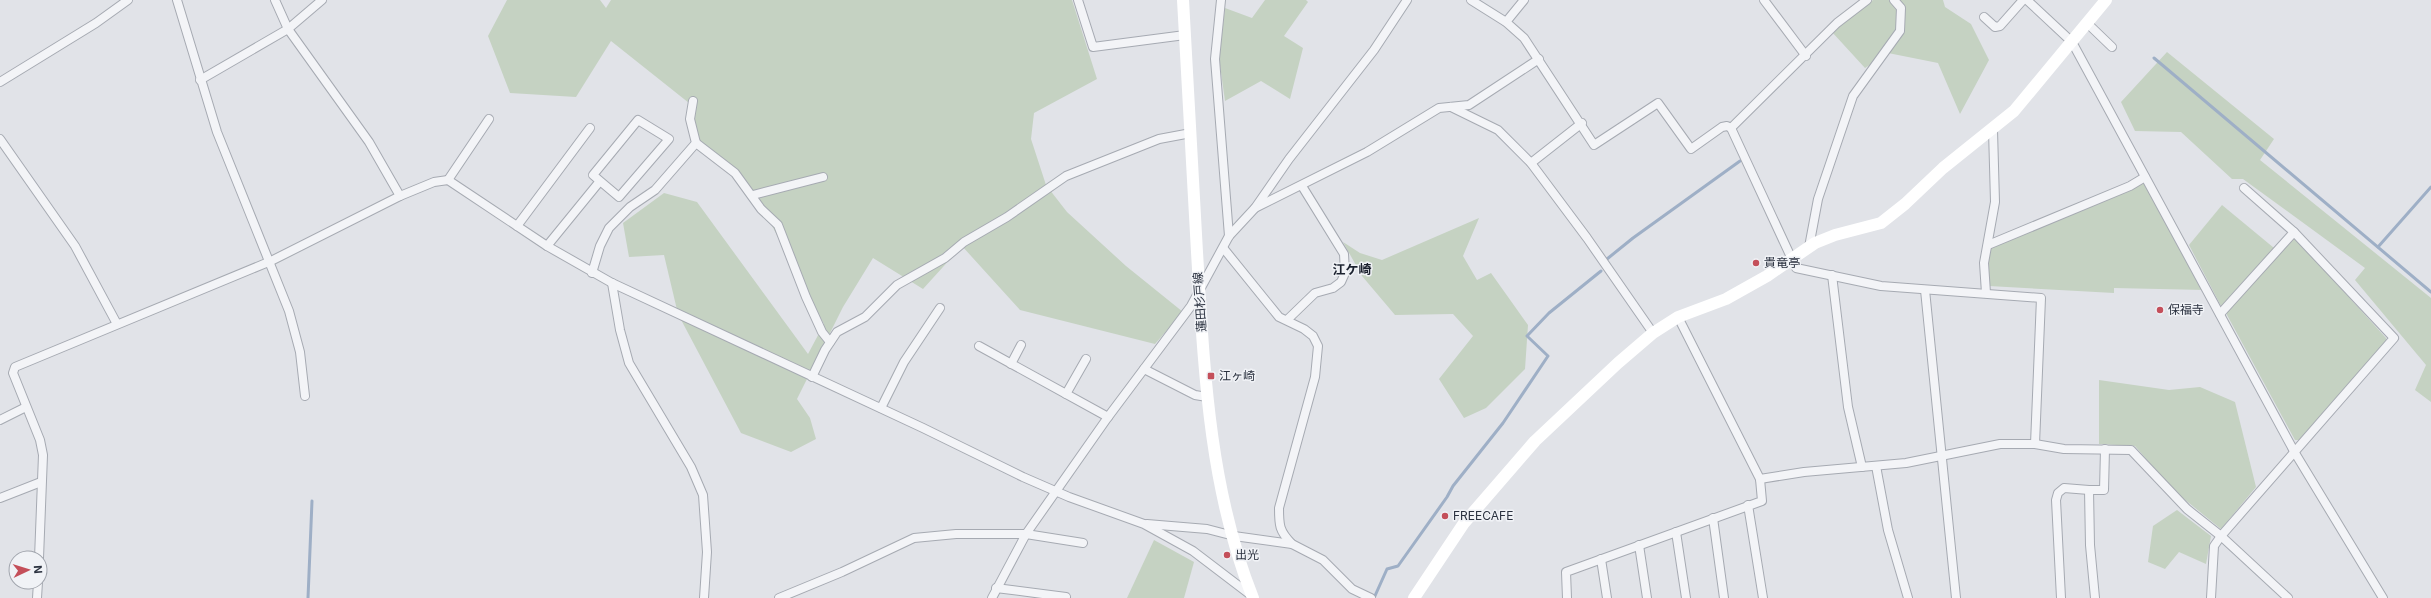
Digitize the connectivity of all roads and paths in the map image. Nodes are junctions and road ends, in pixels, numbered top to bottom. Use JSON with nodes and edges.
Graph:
{"nodes":[{"id":1,"x":128,"y":0,"type":"edge"},
{"id":2,"x":177,"y":0,"type":"edge"},
{"id":3,"x":275,"y":0,"type":"edge"},
{"id":4,"x":322,"y":0,"type":"edge"},
{"id":5,"x":1078,"y":0,"type":"edge"},
{"id":6,"x":1183,"y":0,"type":"edge"},
{"id":7,"x":1221,"y":0,"type":"edge"},
{"id":8,"x":1407,"y":0,"type":"edge"},
{"id":9,"x":1472,"y":0,"type":"edge"},
{"id":10,"x":1524,"y":0,"type":"edge"},
{"id":11,"x":1764,"y":0,"type":"edge"},
{"id":12,"x":1867,"y":0,"type":"edge"},
{"id":13,"x":1894,"y":0,"type":"edge"},
{"id":14,"x":2023,"y":0,"type":"edge"},
{"id":15,"x":2027,"y":0,"type":"edge"},
{"id":16,"x":2106,"y":0,"type":"edge"},
{"id":17,"x":1984,"y":17,"type":"dead end"},
{"id":18,"x":2089,"y":20,"type":"junction"},
{"id":19,"x":1506,"y":22,"type":"junction"},
{"id":20,"x":288,"y":29,"type":"junction"},
{"id":21,"x":1185,"y":34,"type":"junction"},
{"id":22,"x":2072,"y":42,"type":"junction"},
{"id":23,"x":2112,"y":47,"type":"dead end"},
{"id":24,"x":1806,"y":56,"type":"junction"},
{"id":25,"x":1539,"y":59,"type":"junction"},
{"id":26,"x":200,"y":80,"type":"junction"},
{"id":27,"x":0,"y":82,"type":"edge"},
{"id":28,"x":693,"y":101,"type":"dead end"},
{"id":29,"x":1451,"y":107,"type":"junction"},
{"id":30,"x":489,"y":119,"type":"dead end"},
{"id":31,"x":1582,"y":123,"type":"junction"},
{"id":32,"x":590,"y":128,"type":"dead end"},
{"id":33,"x":1732,"y":128,"type":"junction"},
{"id":34,"x":1993,"y":130,"type":"junction"},
{"id":35,"x":1191,"y":133,"type":"junction"},
{"id":36,"x":0,"y":139,"type":"edge"},
{"id":37,"x":696,"y":143,"type":"junction"},
{"id":38,"x":1531,"y":163,"type":"junction"},
{"id":39,"x":823,"y":177,"type":"dead end"},
{"id":40,"x":2145,"y":177,"type":"junction"},
{"id":41,"x":448,"y":180,"type":"junction"},
{"id":42,"x":600,"y":181,"type":"junction"},
{"id":43,"x":1302,"y":186,"type":"junction"},
{"id":44,"x":2244,"y":188,"type":"dead end"},
{"id":45,"x":753,"y":195,"type":"junction"},
{"id":46,"x":400,"y":196,"type":"junction"},
{"id":47,"x":1255,"y":208,"type":"junction"},
{"id":48,"x":517,"y":226,"type":"junction"},
{"id":49,"x":2294,"y":232,"type":"junction"},
{"id":50,"x":1229,"y":236,"type":"junction"},
{"id":51,"x":1988,"y":245,"type":"junction"},
{"id":52,"x":547,"y":246,"type":"junction"},
{"id":53,"x":1809,"y":247,"type":"junction"},
{"id":54,"x":1224,"y":249,"type":"junction"},
{"id":55,"x":1792,"y":258,"type":"junction"},
{"id":56,"x":271,"y":261,"type":"junction"},
{"id":57,"x":592,"y":273,"type":"junction"},
{"id":58,"x":1832,"y":275,"type":"junction"},
{"id":59,"x":612,"y":284,"type":"junction"},
{"id":60,"x":1925,"y":290,"type":"junction"},
{"id":61,"x":1199,"y":292,"type":"junction"},
{"id":62,"x":1986,"y":293,"type":"junction"},
{"id":63,"x":940,"y":308,"type":"dead end"},
{"id":64,"x":2220,"y":314,"type":"junction"},
{"id":65,"x":1678,"y":317,"type":"junction"},
{"id":66,"x":1286,"y":320,"type":"junction"},
{"id":67,"x":117,"y":324,"type":"junction"},
{"id":68,"x":1654,"y":333,"type":"junction"},
{"id":69,"x":830,"y":342,"type":"junction"},
{"id":70,"x":1021,"y":345,"type":"dead end"},
{"id":71,"x":979,"y":346,"type":"dead end"},
{"id":72,"x":1086,"y":359,"type":"dead end"},
{"id":73,"x":1011,"y":364,"type":"junction"},
{"id":74,"x":1144,"y":369,"type":"junction"},
{"id":75,"x":812,"y":377,"type":"junction"},
{"id":76,"x":1066,"y":394,"type":"junction"},
{"id":77,"x":305,"y":396,"type":"dead end"},
{"id":78,"x":1207,"y":397,"type":"junction"},
{"id":79,"x":26,"y":407,"type":"junction"},
{"id":80,"x":881,"y":408,"type":"junction"},
{"id":81,"x":1108,"y":418,"type":"junction"},
{"id":82,"x":0,"y":420,"type":"edge"},
{"id":83,"x":2035,"y":444,"type":"junction"},
{"id":84,"x":2105,"y":449,"type":"junction"},
{"id":85,"x":2295,"y":453,"type":"junction"},
{"id":86,"x":1941,"y":455,"type":"junction"},
{"id":87,"x":1876,"y":466,"type":"junction"},
{"id":88,"x":1862,"y":467,"type":"junction"},
{"id":89,"x":1760,"y":479,"type":"junction"},
{"id":90,"x":41,"y":482,"type":"junction"},
{"id":91,"x":1055,"y":490,"type":"junction"},
{"id":92,"x":2090,"y":490,"type":"junction"},
{"id":93,"x":0,"y":498,"type":"edge"},
{"id":94,"x":1748,"y":505,"type":"junction"},
{"id":95,"x":1713,"y":518,"type":"junction"},
{"id":96,"x":1144,"y":524,"type":"junction"},
{"id":97,"x":1676,"y":532,"type":"junction"},
{"id":98,"x":1026,"y":534,"type":"junction"},
{"id":99,"x":1234,"y":536,"type":"junction"},
{"id":100,"x":2221,"y":536,"type":"junction"},
{"id":101,"x":1083,"y":544,"type":"dead end"},
{"id":102,"x":1292,"y":544,"type":"junction"},
{"id":103,"x":1639,"y":545,"type":"junction"},
{"id":104,"x":39,"y":550,"type":"edge"},
{"id":105,"x":1601,"y":559,"type":"junction"},
{"id":106,"x":996,"y":588,"type":"junction"},
{"id":107,"x":1066,"y":597,"type":"dead end"},
{"id":108,"x":1252,"y":597,"type":"edge"},
{"id":109,"x":704,"y":598,"type":"edge"},
{"id":110,"x":779,"y":598,"type":"edge"},
{"id":111,"x":992,"y":598,"type":"edge"},
{"id":112,"x":1371,"y":598,"type":"edge"},
{"id":113,"x":1414,"y":598,"type":"edge"},
{"id":114,"x":1567,"y":598,"type":"edge"},
{"id":115,"x":1607,"y":598,"type":"edge"},
{"id":116,"x":1647,"y":598,"type":"edge"},
{"id":117,"x":1686,"y":598,"type":"edge"},
{"id":118,"x":1724,"y":598,"type":"edge"},
{"id":119,"x":1763,"y":598,"type":"edge"},
{"id":120,"x":1908,"y":598,"type":"edge"},
{"id":121,"x":1956,"y":598,"type":"edge"},
{"id":122,"x":2061,"y":598,"type":"edge"},
{"id":123,"x":2095,"y":598,"type":"edge"},
{"id":124,"x":2211,"y":598,"type":"edge"},
{"id":125,"x":2288,"y":598,"type":"edge"},
{"id":126,"x":2383,"y":598,"type":"edge"}],
"edges":[{"from":1,"to":27,"type":"street"},
{"from":2,"to":26,"type":"street"},
{"from":3,"to":20,"type":"street"},
{"from":4,"to":20,"type":"street"},
{"from":5,"to":21,"type":"street"},
{"from":6,"to":21,"type":"street","name":"蓮田杉戸線"},
{"from":7,"to":50,"type":"street"},
{"from":8,"to":47,"type":"street"},
{"from":9,"to":19,"type":"street"},
{"from":10,"to":19,"type":"street"},
{"from":11,"to":24,"type":"street"},
{"from":12,"to":24,"type":"street"},
{"from":13,"to":53,"type":"street"},
{"from":14,"to":17,"type":"street"},
{"from":15,"to":22,"type":"street"},
{"from":16,"to":18,"type":"street"},
{"from":18,"to":22,"type":"street"},
{"from":18,"to":23,"type":"street"},
{"from":19,"to":25,"type":"street"},
{"from":20,"to":26,"type":"street"},
{"from":20,"to":46,"type":"street"},
{"from":21,"to":35,"type":"street","name":"蓮田杉戸線"},
{"from":22,"to":34,"type":"street"},
{"from":22,"to":40,"type":"street"},
{"from":24,"to":33,"type":"street"},
{"from":25,"to":29,"type":"street"},
{"from":25,"to":31,"type":"street"},
{"from":26,"to":56,"type":"street"},
{"from":28,"to":37,"type":"street"},
{"from":29,"to":38,"type":"street"},
{"from":29,"to":43,"type":"street"},
{"from":30,"to":41,"type":"street"},
{"from":31,"to":33,"type":"street"},
{"from":31,"to":38,"type":"street"},
{"from":32,"to":48,"type":"street"},
{"from":33,"to":55,"type":"street"},
{"from":34,"to":51,"type":"street"},
{"from":34,"to":53,"type":"street"},
{"from":35,"to":61,"type":"street","name":"蓮田杉戸線"},
{"from":35,"to":69,"type":"street"},
{"from":36,"to":67,"type":"street"},
{"from":37,"to":45,"type":"street"},
{"from":37,"to":57,"type":"street"},
{"from":38,"to":68,"type":"street"},
{"from":39,"to":45,"type":"street"},
{"from":40,"to":51,"type":"street"},
{"from":40,"to":64,"type":"street"},
{"from":41,"to":46,"type":"street"},
{"from":41,"to":48,"type":"street"},
{"from":42,"to":42,"type":"street"},
{"from":42,"to":52,"type":"street"},
{"from":43,"to":47,"type":"street"},
{"from":43,"to":66,"type":"street"},
{"from":44,"to":49,"type":"street"},
{"from":45,"to":69,"type":"street"},
{"from":46,"to":56,"type":"street"},
{"from":47,"to":50,"type":"street"},
{"from":48,"to":52,"type":"street"},
{"from":49,"to":64,"type":"street"},
{"from":49,"to":85,"type":"street"},
{"from":50,"to":54,"type":"street"},
{"from":51,"to":62,"type":"street"},
{"from":52,"to":57,"type":"street"},
{"from":53,"to":55,"type":"street"},
{"from":54,"to":61,"type":"street"},
{"from":54,"to":66,"type":"street"},
{"from":55,"to":58,"type":"street"},
{"from":55,"to":65,"type":"street"},
{"from":56,"to":67,"type":"street"},
{"from":56,"to":77,"type":"street"},
{"from":57,"to":59,"type":"street"},
{"from":58,"to":60,"type":"street"},
{"from":58,"to":88,"type":"street"},
{"from":59,"to":75,"type":"street"},
{"from":59,"to":109,"type":"street"},
{"from":60,"to":62,"type":"street"},
{"from":60,"to":86,"type":"street"},
{"from":61,"to":74,"type":"street"},
{"from":61,"to":78,"type":"street","name":"蓮田杉戸線"},
{"from":62,"to":83,"type":"street"},
{"from":63,"to":80,"type":"street"},
{"from":64,"to":85,"type":"street"},
{"from":65,"to":68,"type":"street"},
{"from":65,"to":89,"type":"street"},
{"from":66,"to":102,"type":"street"},
{"from":67,"to":79,"type":"street"},
{"from":68,"to":113,"type":"street"},
{"from":69,"to":75,"type":"street"},
{"from":70,"to":73,"type":"street"},
{"from":71,"to":73,"type":"street"},
{"from":72,"to":76,"type":"street"},
{"from":73,"to":76,"type":"street"},
{"from":74,"to":78,"type":"street"},
{"from":74,"to":81,"type":"street"},
{"from":75,"to":80,"type":"street"},
{"from":76,"to":81,"type":"street"},
{"from":78,"to":99,"type":"street","name":"蓮田杉戸線"},
{"from":79,"to":82,"type":"street"},
{"from":79,"to":90,"type":"street"},
{"from":80,"to":91,"type":"street"},
{"from":81,"to":91,"type":"street"},
{"from":83,"to":84,"type":"street"},
{"from":83,"to":86,"type":"street"},
{"from":84,"to":92,"type":"street"},
{"from":84,"to":100,"type":"street"},
{"from":85,"to":100,"type":"street"},
{"from":85,"to":126,"type":"street"},
{"from":86,"to":87,"type":"street"},
{"from":86,"to":121,"type":"street"},
{"from":87,"to":88,"type":"street"},
{"from":87,"to":120,"type":"street"},
{"from":88,"to":89,"type":"street"},
{"from":89,"to":94,"type":"street"},
{"from":90,"to":93,"type":"street"},
{"from":90,"to":104,"type":"street"},
{"from":91,"to":96,"type":"street"},
{"from":91,"to":98,"type":"street"},
{"from":92,"to":122,"type":"street"},
{"from":92,"to":123,"type":"street"},
{"from":94,"to":95,"type":"street"},
{"from":94,"to":119,"type":"street"},
{"from":95,"to":97,"type":"street"},
{"from":95,"to":118,"type":"street"},
{"from":96,"to":99,"type":"street"},
{"from":96,"to":108,"type":"street"},
{"from":97,"to":103,"type":"street"},
{"from":97,"to":117,"type":"street"},
{"from":98,"to":101,"type":"street"},
{"from":98,"to":106,"type":"street"},
{"from":98,"to":110,"type":"street"},
{"from":99,"to":102,"type":"street"},
{"from":99,"to":108,"type":"street","name":"蓮田杉戸線"},
{"from":100,"to":124,"type":"street"},
{"from":100,"to":125,"type":"street"},
{"from":102,"to":112,"type":"street"},
{"from":103,"to":105,"type":"street"},
{"from":103,"to":116,"type":"street"},
{"from":105,"to":114,"type":"street"},
{"from":105,"to":115,"type":"street"},
{"from":106,"to":107,"type":"street"},
{"from":106,"to":111,"type":"street"}]}
